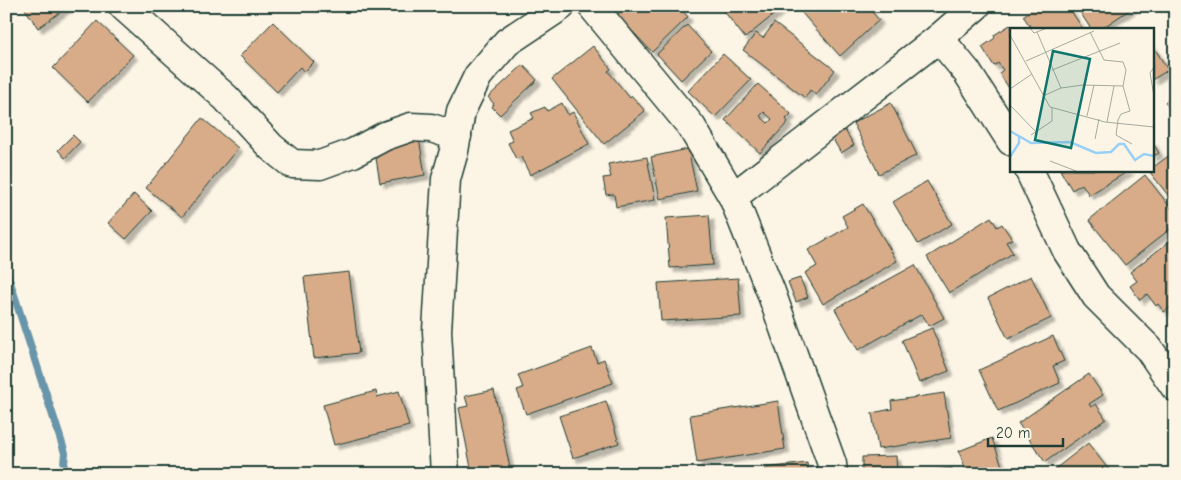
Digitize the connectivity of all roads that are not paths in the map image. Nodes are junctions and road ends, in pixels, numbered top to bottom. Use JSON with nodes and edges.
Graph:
{"nodes":[{"id":1,"x":123,"y":6,"type":"edge"},
{"id":2,"x":561,"y":6,"type":"edge"},
{"id":3,"x":592,"y":6,"type":"edge"},
{"id":4,"x":976,"y":6,"type":"edge"},
{"id":5,"x":939,"y":38,"type":"junction"},
{"id":6,"x":457,"y":136,"type":"junction"},
{"id":7,"x":1010,"y":139,"type":"edge"},
{"id":8,"x":1029,"y":171,"type":"edge"},
{"id":9,"x":733,"y":197,"type":"junction"},
{"id":10,"x":1175,"y":387,"type":"edge"},
{"id":11,"x":446,"y":474,"type":"edge"},
{"id":12,"x":833,"y":474,"type":"edge"}],
"edges":[{"from":1,"to":6,"type":"street"},
{"from":2,"to":6,"type":"street"},
{"from":3,"to":9,"type":"street"},
{"from":4,"to":5,"type":"street"},
{"from":5,"to":7,"type":"street"},
{"from":5,"to":9,"type":"street"},
{"from":6,"to":11,"type":"street"},
{"from":8,"to":10,"type":"street"},
{"from":9,"to":12,"type":"street"}]}
